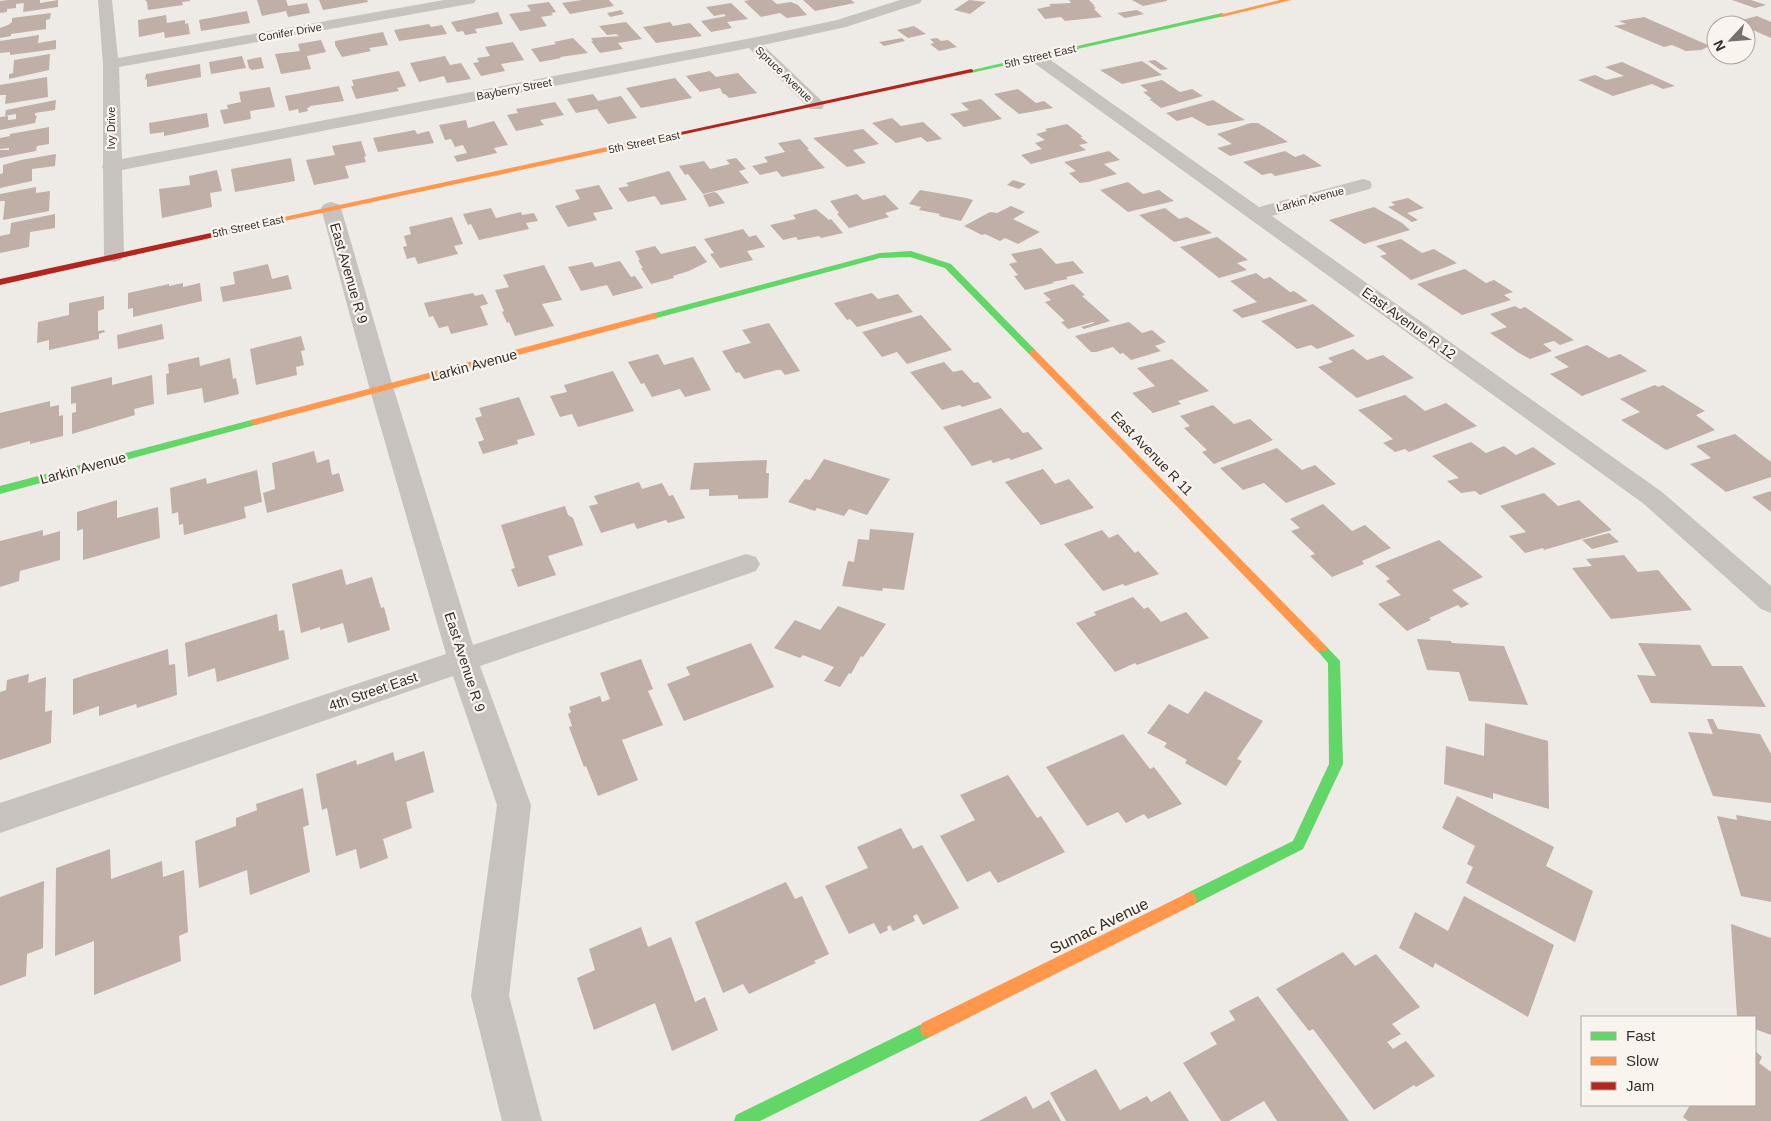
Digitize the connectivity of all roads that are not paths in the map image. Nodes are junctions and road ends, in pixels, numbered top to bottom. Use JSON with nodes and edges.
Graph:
{"nodes":[{"id":1,"x":105,"y":0,"type":"edge"},
{"id":2,"x":470,"y":0,"type":"edge"},
{"id":3,"x":914,"y":0,"type":"edge"},
{"id":4,"x":1288,"y":0,"type":"edge"},
{"id":5,"x":752,"y":43,"type":"junction"},
{"id":6,"x":1036,"y":57,"type":"junction"},
{"id":7,"x":111,"y":64,"type":"junction"},
{"id":8,"x":816,"y":105,"type":"junction"},
{"id":9,"x":111,"y":167,"type":"junction"},
{"id":10,"x":1363,"y":185,"type":"dead end"},
{"id":11,"x":331,"y":208,"type":"junction"},
{"id":12,"x":1257,"y":214,"type":"junction"},
{"id":13,"x":114,"y":256,"type":"junction"},
{"id":14,"x":948,"y":266,"type":"joint"},
{"id":15,"x":0,"y":282,"type":"edge"},
{"id":16,"x":382,"y":390,"type":"junction"},
{"id":17,"x":0,"y":490,"type":"edge"},
{"id":18,"x":746,"y":564,"type":"dead end"},
{"id":19,"x":1771,"y":602,"type":"edge"},
{"id":20,"x":463,"y":660,"type":"junction"},
{"id":21,"x":1334,"y":661,"type":"joint"},
{"id":22,"x":0,"y":818,"type":"edge"},
{"id":23,"x":522,"y":1121,"type":"edge"},
{"id":24,"x":742,"y":1121,"type":"edge"}],
"edges":[{"from":1,"to":7,"type":"street","name":"Ivy Drive"},
{"from":2,"to":7,"type":"street","name":"Conifer Drive"},
{"from":3,"to":5,"type":"street","name":"Bayberry Street"},
{"from":4,"to":6,"type":"street","name":"5th Street East"},
{"from":5,"to":8,"type":"street","name":"Spruce Avenue"},
{"from":5,"to":9,"type":"street","name":"Bayberry Street"},
{"from":6,"to":8,"type":"street","name":"5th Street East"},
{"from":6,"to":12,"type":"street","name":"East Avenue R 12"},
{"from":7,"to":9,"type":"street","name":"Ivy Drive"},
{"from":8,"to":11,"type":"street","name":"5th Street East"},
{"from":9,"to":13,"type":"street","name":"Ivy Drive"},
{"from":10,"to":12,"type":"street","name":"Larkin Avenue"},
{"from":11,"to":13,"type":"street","name":"5th Street East"},
{"from":11,"to":16,"type":"street","name":"East Avenue R 9"},
{"from":12,"to":19,"type":"street","name":"East Avenue R 12"},
{"from":13,"to":15,"type":"street","name":"5th Street East"},
{"from":14,"to":16,"type":"street","name":"Larkin Avenue"},
{"from":14,"to":21,"type":"street","name":"East Avenue R 11"},
{"from":16,"to":17,"type":"street","name":"Larkin Avenue"},
{"from":16,"to":20,"type":"street","name":"East Avenue R 9"},
{"from":18,"to":20,"type":"street","name":"4th Street East"},
{"from":20,"to":22,"type":"street","name":"4th Street East"},
{"from":20,"to":23,"type":"street","name":"East Avenue R 9"},
{"from":21,"to":24,"type":"street","name":"Sumac Avenue"}]}
